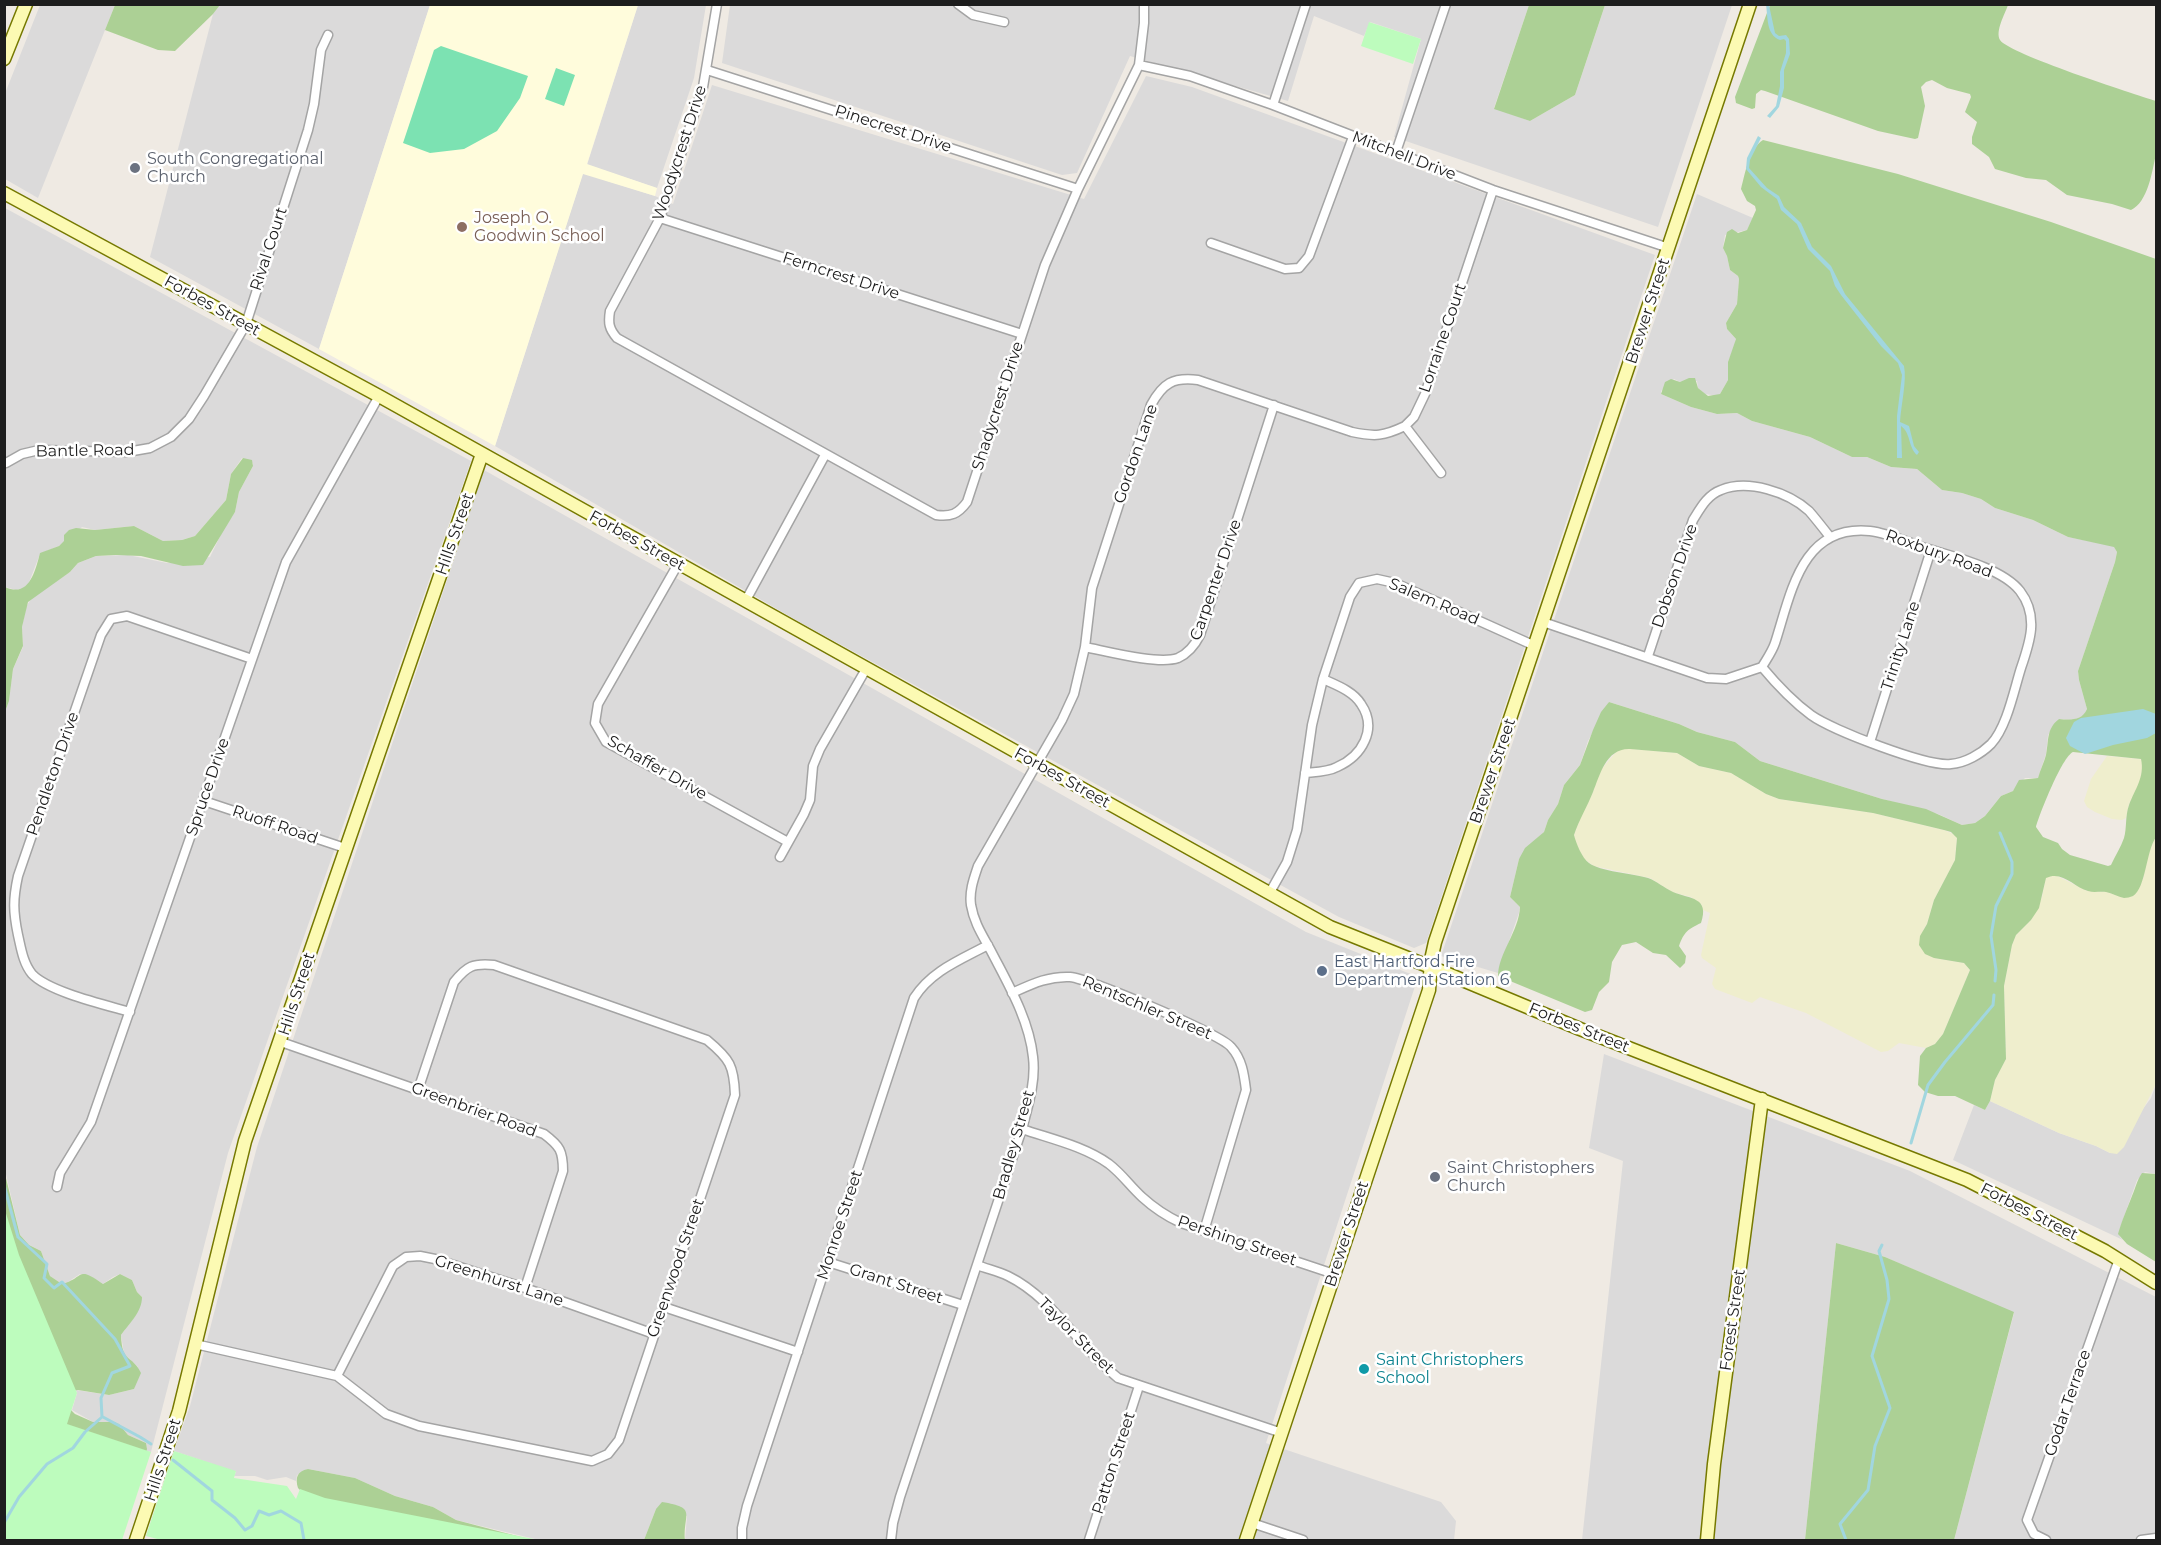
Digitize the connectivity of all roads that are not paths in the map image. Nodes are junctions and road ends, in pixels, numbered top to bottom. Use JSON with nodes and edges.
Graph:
{"nodes":[{"id":1,"x":26,"y":4,"type":"edge"},
{"id":2,"x":717,"y":4,"type":"edge"},
{"id":3,"x":958,"y":4,"type":"edge"},
{"id":4,"x":1144,"y":4,"type":"edge"},
{"id":5,"x":1306,"y":4,"type":"edge"},
{"id":6,"x":1446,"y":4,"type":"edge"},
{"id":7,"x":1750,"y":4,"type":"edge"},
{"id":8,"x":1004,"y":22,"type":"dead end"},
{"id":9,"x":328,"y":35,"type":"dead end"},
{"id":10,"x":4,"y":59,"type":"edge"},
{"id":11,"x":1139,"y":65,"type":"junction"},
{"id":12,"x":707,"y":70,"type":"junction"},
{"id":13,"x":1273,"y":105,"type":"junction"},
{"id":14,"x":1353,"y":137,"type":"junction"},
{"id":15,"x":1396,"y":152,"type":"junction"},
{"id":16,"x":1078,"y":189,"type":"junction"},
{"id":17,"x":1493,"y":190,"type":"junction"},
{"id":18,"x":4,"y":193,"type":"edge"},
{"id":19,"x":660,"y":218,"type":"junction"},
{"id":20,"x":1210,"y":243,"type":"dead end"},
{"id":21,"x":1669,"y":248,"type":"junction"},
{"id":22,"x":246,"y":324,"type":"junction"},
{"id":23,"x":1022,"y":334,"type":"junction"},
{"id":24,"x":380,"y":396,"type":"junction"},
{"id":25,"x":1274,"y":405,"type":"junction"},
{"id":26,"x":1405,"y":426,"type":"junction"},
{"id":27,"x":482,"y":454,"type":"junction"},
{"id":28,"x":825,"y":455,"type":"junction"},
{"id":29,"x":6,"y":463,"type":"edge"},
{"id":30,"x":1441,"y":474,"type":"dead end"},
{"id":31,"x":1830,"y":537,"type":"junction"},
{"id":32,"x":1932,"y":550,"type":"junction"},
{"id":33,"x":678,"y":564,"type":"junction"},
{"id":34,"x":746,"y":600,"type":"junction"},
{"id":35,"x":1543,"y":622,"type":"junction"},
{"id":36,"x":1535,"y":646,"type":"junction"},
{"id":37,"x":1084,"y":647,"type":"junction"},
{"id":38,"x":1648,"y":656,"type":"junction"},
{"id":39,"x":252,"y":659,"type":"junction"},
{"id":40,"x":1762,"y":667,"type":"junction"},
{"id":41,"x":866,"y":669,"type":"junction"},
{"id":42,"x":1323,"y":679,"type":"junction"},
{"id":43,"x":1870,"y":742,"type":"junction"},
{"id":44,"x":1036,"y":764,"type":"junction"},
{"id":45,"x":1305,"y":773,"type":"junction"},
{"id":46,"x":204,"y":801,"type":"junction"},
{"id":47,"x":788,"y":842,"type":"junction"},
{"id":48,"x":345,"y":848,"type":"junction"},
{"id":49,"x":780,"y":857,"type":"dead end"},
{"id":50,"x":1269,"y":894,"type":"junction"},
{"id":51,"x":987,"y":945,"type":"junction"},
{"id":52,"x":1431,"y":967,"type":"junction"},
{"id":53,"x":1012,"y":993,"type":"junction"},
{"id":54,"x":130,"y":1012,"type":"junction"},
{"id":55,"x":281,"y":1042,"type":"junction"},
{"id":56,"x":418,"y":1090,"type":"junction"},
{"id":57,"x":1762,"y":1100,"type":"junction"},
{"id":58,"x":1022,"y":1129,"type":"junction"},
{"id":59,"x":57,"y":1187,"type":"dead end"},
{"id":60,"x":1204,"y":1231,"type":"junction"},
{"id":61,"x":2119,"y":1259,"type":"junction"},
{"id":62,"x":828,"y":1262,"type":"junction"},
{"id":63,"x":977,"y":1265,"type":"junction"},
{"id":64,"x":1334,"y":1274,"type":"junction"},
{"id":65,"x":2157,"y":1283,"type":"edge"},
{"id":66,"x":525,"y":1288,"type":"junction"},
{"id":67,"x":963,"y":1305,"type":"junction"},
{"id":68,"x":664,"y":1306,"type":"junction"},
{"id":69,"x":654,"y":1334,"type":"junction"},
{"id":70,"x":195,"y":1344,"type":"junction"},
{"id":71,"x":798,"y":1352,"type":"junction"},
{"id":72,"x":337,"y":1376,"type":"junction"},
{"id":73,"x":1139,"y":1386,"type":"junction"},
{"id":74,"x":1282,"y":1433,"type":"junction"},
{"id":75,"x":1252,"y":1523,"type":"junction"},
{"id":76,"x":2157,"y":1538,"type":"edge"},
{"id":77,"x":136,"y":1540,"type":"edge"},
{"id":78,"x":742,"y":1540,"type":"edge"},
{"id":79,"x":891,"y":1540,"type":"edge"},
{"id":80,"x":1089,"y":1540,"type":"edge"},
{"id":81,"x":1246,"y":1540,"type":"edge"},
{"id":82,"x":1303,"y":1540,"type":"edge"},
{"id":83,"x":1707,"y":1540,"type":"edge"},
{"id":84,"x":2046,"y":1540,"type":"edge"},
{"id":85,"x":2141,"y":1540,"type":"edge"}],
"edges":[{"from":1,"to":10,"type":"main road"},
{"from":2,"to":12,"type":"street","name":"Woodycrest Drive"},
{"from":3,"to":8,"type":"street"},
{"from":4,"to":11,"type":"street","name":"Shadycrest Drive"},
{"from":5,"to":13,"type":"street"},
{"from":6,"to":15,"type":"street"},
{"from":7,"to":21,"type":"main road","name":"Brewer Street"},
{"from":9,"to":22,"type":"street","name":"Rival Court"},
{"from":11,"to":13,"type":"street","name":"Mitchell Drive"},
{"from":11,"to":16,"type":"street","name":"Shadycrest Drive"},
{"from":12,"to":16,"type":"street","name":"Pinecrest Drive"},
{"from":12,"to":19,"type":"street","name":"Woodycrest Drive"},
{"from":13,"to":14,"type":"street","name":"Mitchell Drive"},
{"from":14,"to":15,"type":"street","name":"Mitchell Drive"},
{"from":14,"to":20,"type":"street"},
{"from":15,"to":17,"type":"street","name":"Mitchell Drive"},
{"from":16,"to":23,"type":"street","name":"Shadycrest Drive"},
{"from":17,"to":21,"type":"street","name":"Mitchell Drive"},
{"from":17,"to":26,"type":"street","name":"Lorraine Court"},
{"from":18,"to":22,"type":"main road","name":"Forbes Street"},
{"from":19,"to":23,"type":"street","name":"Ferncrest Drive"},
{"from":19,"to":28,"type":"street","name":"Woodycrest Drive"},
{"from":21,"to":35,"type":"main road","name":"Brewer Street"},
{"from":22,"to":24,"type":"main road","name":"Forbes Street"},
{"from":22,"to":29,"type":"street","name":"Bantle Road"},
{"from":23,"to":28,"type":"street","name":"Shadycrest Drive"},
{"from":24,"to":27,"type":"main road","name":"Forbes Street"},
{"from":24,"to":39,"type":"street","name":"Spruce Drive"},
{"from":25,"to":26,"type":"street","name":"Gordon Lane"},
{"from":25,"to":37,"type":"street","name":"Carpenter Drive"},
{"from":25,"to":37,"type":"street","name":"Gordon Lane"},
{"from":26,"to":30,"type":"street"},
{"from":27,"to":33,"type":"main road","name":"Forbes Street"},
{"from":27,"to":48,"type":"main road","name":"Hills Street"},
{"from":28,"to":34,"type":"street"},
{"from":31,"to":32,"type":"street","name":"Roxbury Road"},
{"from":31,"to":38,"type":"street","name":"Dobson Drive"},
{"from":31,"to":40,"type":"street"},
{"from":32,"to":43,"type":"street","name":"Trinity Lane"},
{"from":32,"to":43,"type":"street","name":"Roxbury Road"},
{"from":33,"to":34,"type":"main road","name":"Forbes Street"},
{"from":33,"to":47,"type":"street","name":"Schaffer Drive"},
{"from":34,"to":41,"type":"main road","name":"Forbes Street"},
{"from":35,"to":36,"type":"main road","name":"Brewer Street"},
{"from":35,"to":38,"type":"street"},
{"from":36,"to":42,"type":"street","name":"Salem Road"},
{"from":36,"to":52,"type":"main road","name":"Brewer Street"},
{"from":37,"to":44,"type":"street","name":"Gordon Lane"},
{"from":38,"to":40,"type":"street"},
{"from":39,"to":46,"type":"street","name":"Spruce Drive"},
{"from":39,"to":54,"type":"street","name":"Pendleton Drive"},
{"from":40,"to":43,"type":"street","name":"Roxbury Road"},
{"from":41,"to":44,"type":"main road","name":"Forbes Street"},
{"from":41,"to":47,"type":"street"},
{"from":42,"to":45,"type":"street","name":"Salem Road"},
{"from":42,"to":45,"type":"street"},
{"from":44,"to":50,"type":"main road","name":"Forbes Street"},
{"from":44,"to":51,"type":"street","name":"Bradley Street"},
{"from":45,"to":50,"type":"street","name":"Salem Road"},
{"from":46,"to":48,"type":"street","name":"Ruoff Road"},
{"from":46,"to":54,"type":"street","name":"Spruce Drive"},
{"from":47,"to":49,"type":"street"},
{"from":48,"to":55,"type":"main road","name":"Hills Street"},
{"from":50,"to":52,"type":"main road","name":"Forbes Street"},
{"from":51,"to":53,"type":"street","name":"Bradley Street"},
{"from":51,"to":62,"type":"street","name":"Monroe Street"},
{"from":52,"to":57,"type":"main road","name":"Forbes Street"},
{"from":52,"to":64,"type":"main road","name":"Brewer Street"},
{"from":53,"to":58,"type":"street","name":"Bradley Street"},
{"from":53,"to":60,"type":"street","name":"Rentschler Street"},
{"from":54,"to":59,"type":"street","name":"Spruce Drive"},
{"from":55,"to":56,"type":"street","name":"Greenbrier Road"},
{"from":55,"to":70,"type":"main road","name":"Hills Street"},
{"from":56,"to":66,"type":"street","name":"Greenbrier Road"},
{"from":56,"to":68,"type":"street","name":"Greenwood Street"},
{"from":57,"to":61,"type":"main road","name":"Forbes Street"},
{"from":57,"to":83,"type":"main road","name":"Forest Street"},
{"from":58,"to":60,"type":"street","name":"Pershing Street"},
{"from":58,"to":63,"type":"street","name":"Bradley Street"},
{"from":60,"to":64,"type":"street","name":"Pershing Street"},
{"from":61,"to":65,"type":"main road","name":"Forbes Street"},
{"from":61,"to":84,"type":"street","name":"Godar Terrace"},
{"from":62,"to":67,"type":"street","name":"Grant Street"},
{"from":62,"to":71,"type":"street","name":"Monroe Street"},
{"from":63,"to":67,"type":"street","name":"Bradley Street"},
{"from":63,"to":73,"type":"street","name":"Taylor Street"},
{"from":64,"to":74,"type":"main road","name":"Brewer Street"},
{"from":66,"to":69,"type":"street","name":"Greenhurst Lane"},
{"from":66,"to":72,"type":"street","name":"Greenhurst Lane"},
{"from":67,"to":79,"type":"street","name":"Bradley Street"},
{"from":68,"to":69,"type":"street","name":"Greenwood Street"},
{"from":68,"to":71,"type":"street"},
{"from":69,"to":72,"type":"street","name":"Greenwood Street"},
{"from":70,"to":72,"type":"street","name":"Greenwood Street"},
{"from":70,"to":77,"type":"main road","name":"Hills Street"},
{"from":71,"to":78,"type":"street","name":"Monroe Street"},
{"from":73,"to":74,"type":"street","name":"Taylor Street"},
{"from":73,"to":80,"type":"street","name":"Patton Street"},
{"from":74,"to":75,"type":"main road","name":"Brewer Street"},
{"from":75,"to":81,"type":"main road","name":"Brewer Street"},
{"from":75,"to":82,"type":"street"},
{"from":76,"to":85,"type":"street"}]}
